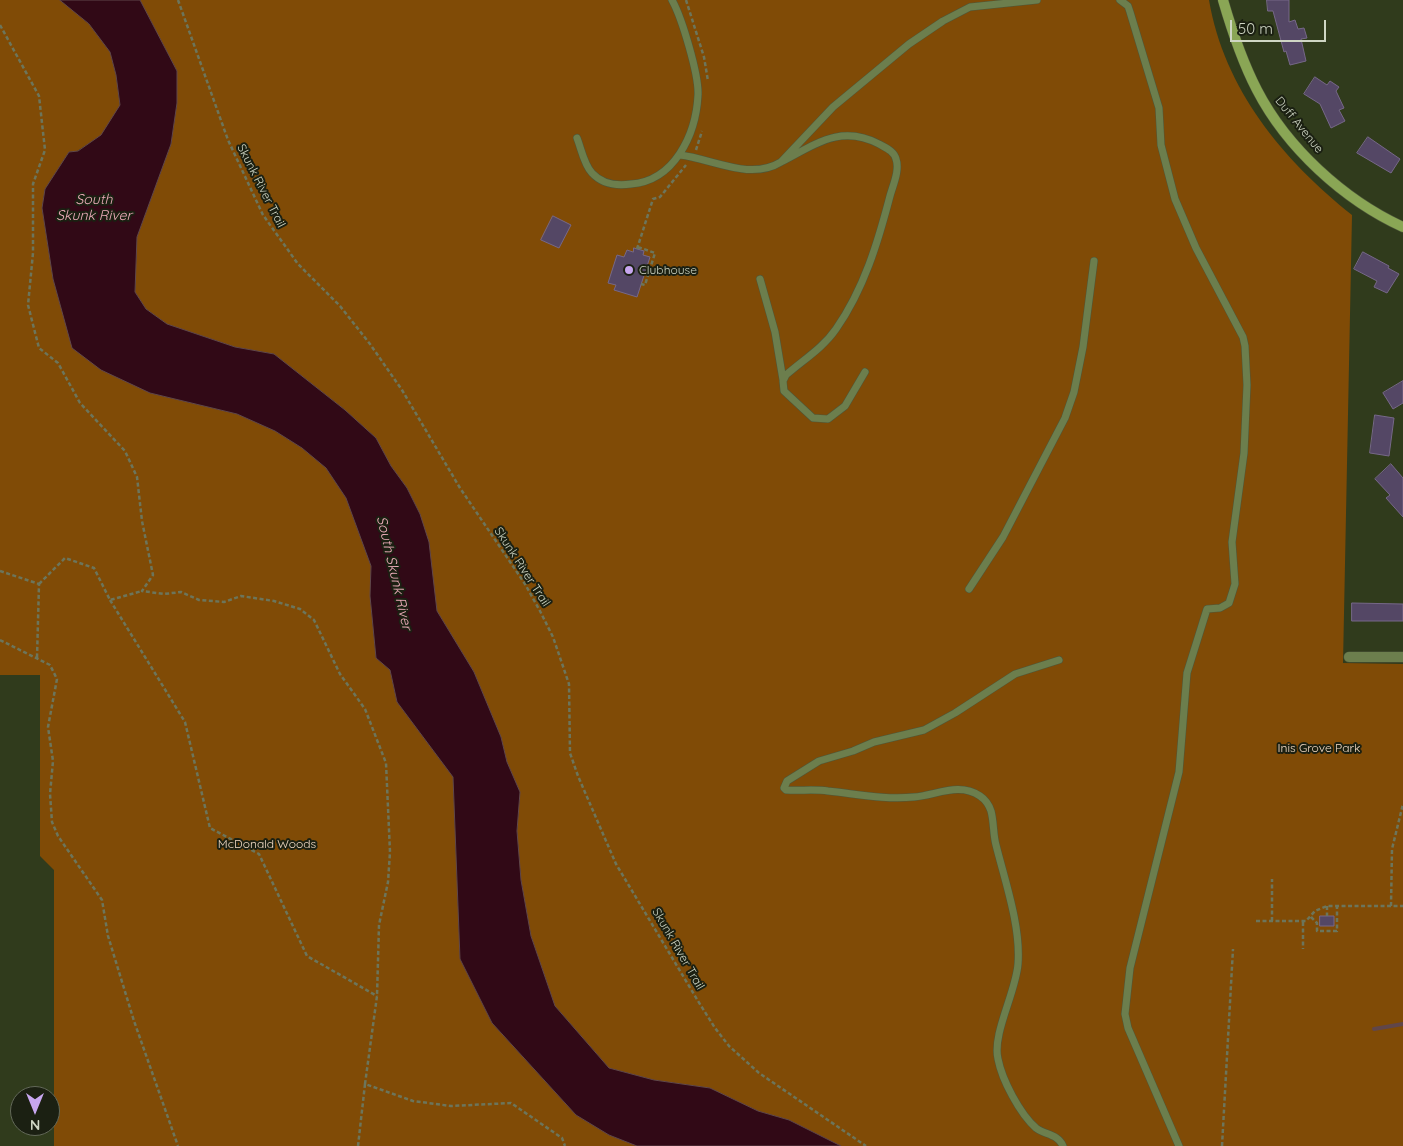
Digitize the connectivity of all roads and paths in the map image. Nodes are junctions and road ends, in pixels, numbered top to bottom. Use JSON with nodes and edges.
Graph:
{"nodes":[{"id":1,"x":178,"y":0,"type":"edge"},
{"id":2,"x":672,"y":0,"type":"edge"},
{"id":3,"x":1037,"y":0,"type":"edge"},
{"id":4,"x":1120,"y":0,"type":"edge"},
{"id":5,"x":1223,"y":0,"type":"edge"},
{"id":6,"x":0,"y":25,"type":"edge"},
{"id":7,"x":577,"y":138,"type":"dead end"},
{"id":8,"x":680,"y":155,"type":"junction"},
{"id":9,"x":781,"y":162,"type":"junction"},
{"id":10,"x":1403,"y":227,"type":"edge"},
{"id":11,"x":638,"y":247,"type":"dead end"},
{"id":12,"x":1094,"y":261,"type":"dead end"},
{"id":13,"x":760,"y":278,"type":"dead end"},
{"id":14,"x":641,"y":284,"type":"dead end"},
{"id":15,"x":865,"y":372,"type":"dead end"},
{"id":16,"x":783,"y":381,"type":"junction"},
{"id":17,"x":0,"y":571,"type":"edge"},
{"id":18,"x":39,"y":584,"type":"junction"},
{"id":19,"x":142,"y":590,"type":"junction"},
{"id":20,"x":969,"y":590,"type":"dead end"},
{"id":21,"x":110,"y":600,"type":"junction"},
{"id":22,"x":0,"y":640,"type":"edge"},
{"id":23,"x":1403,"y":657,"type":"edge"},
{"id":24,"x":37,"y":658,"type":"junction"},
{"id":25,"x":1350,"y":658,"type":"dead end"},
{"id":26,"x":1059,"y":660,"type":"dead end"},
{"id":27,"x":1403,"y":804,"type":"edge"},
{"id":28,"x":1402,"y":812,"type":"edge"},
{"id":29,"x":1272,"y":879,"type":"dead end"},
{"id":30,"x":1327,"y":906,"type":"junction"},
{"id":31,"x":1337,"y":906,"type":"junction"},
{"id":32,"x":1391,"y":906,"type":"junction"},
{"id":33,"x":1403,"y":906,"type":"edge"},
{"id":34,"x":1327,"y":916,"type":"dead end"},
{"id":35,"x":1311,"y":917,"type":"junction"},
{"id":36,"x":1256,"y":922,"type":"dead end"},
{"id":37,"x":1272,"y":922,"type":"junction"},
{"id":38,"x":1303,"y":922,"type":"junction"},
{"id":39,"x":1233,"y":948,"type":"dead end"},
{"id":40,"x":1303,"y":949,"type":"dead end"},
{"id":41,"x":377,"y":996,"type":"junction"},
{"id":42,"x":365,"y":1084,"type":"junction"},
{"id":43,"x":178,"y":1146,"type":"edge"},
{"id":44,"x":358,"y":1146,"type":"edge"},
{"id":45,"x":565,"y":1146,"type":"edge"},
{"id":46,"x":866,"y":1146,"type":"edge"},
{"id":47,"x":1063,"y":1146,"type":"edge"},
{"id":48,"x":1179,"y":1146,"type":"edge"},
{"id":49,"x":1222,"y":1146,"type":"edge"}],
"edges":[{"from":1,"to":46,"type":"path","name":"Skunk River Trail"},
{"from":2,"to":8,"type":"lane"},
{"from":3,"to":9,"type":"lane"},
{"from":4,"to":48,"type":"lane"},
{"from":5,"to":10,"type":"main road","name":"Duff Avenue"},
{"from":6,"to":19,"type":"path"},
{"from":7,"to":8,"type":"lane"},
{"from":8,"to":9,"type":"lane"},
{"from":9,"to":16,"type":"lane"},
{"from":11,"to":14,"type":"path"},
{"from":12,"to":20,"type":"lane"},
{"from":13,"to":16,"type":"lane"},
{"from":15,"to":16,"type":"lane"},
{"from":17,"to":18,"type":"path"},
{"from":18,"to":21,"type":"path"},
{"from":18,"to":24,"type":"path"},
{"from":19,"to":21,"type":"path"},
{"from":19,"to":41,"type":"path"},
{"from":21,"to":41,"type":"path"},
{"from":22,"to":24,"type":"path"},
{"from":23,"to":25,"type":"street"},
{"from":24,"to":43,"type":"path"},
{"from":26,"to":47,"type":"lane"},
{"from":27,"to":28,"type":"path"},
{"from":28,"to":32,"type":"path"},
{"from":29,"to":37,"type":"path"},
{"from":30,"to":31,"type":"path"},
{"from":30,"to":34,"type":"path"},
{"from":30,"to":35,"type":"path"},
{"from":31,"to":32,"type":"path"},
{"from":31,"to":35,"type":"path"},
{"from":32,"to":33,"type":"path"},
{"from":35,"to":38,"type":"path"},
{"from":36,"to":37,"type":"path"},
{"from":37,"to":38,"type":"path"},
{"from":38,"to":40,"type":"path"},
{"from":39,"to":49,"type":"path"},
{"from":41,"to":42,"type":"path"},
{"from":42,"to":44,"type":"path"},
{"from":42,"to":45,"type":"path"}]}
